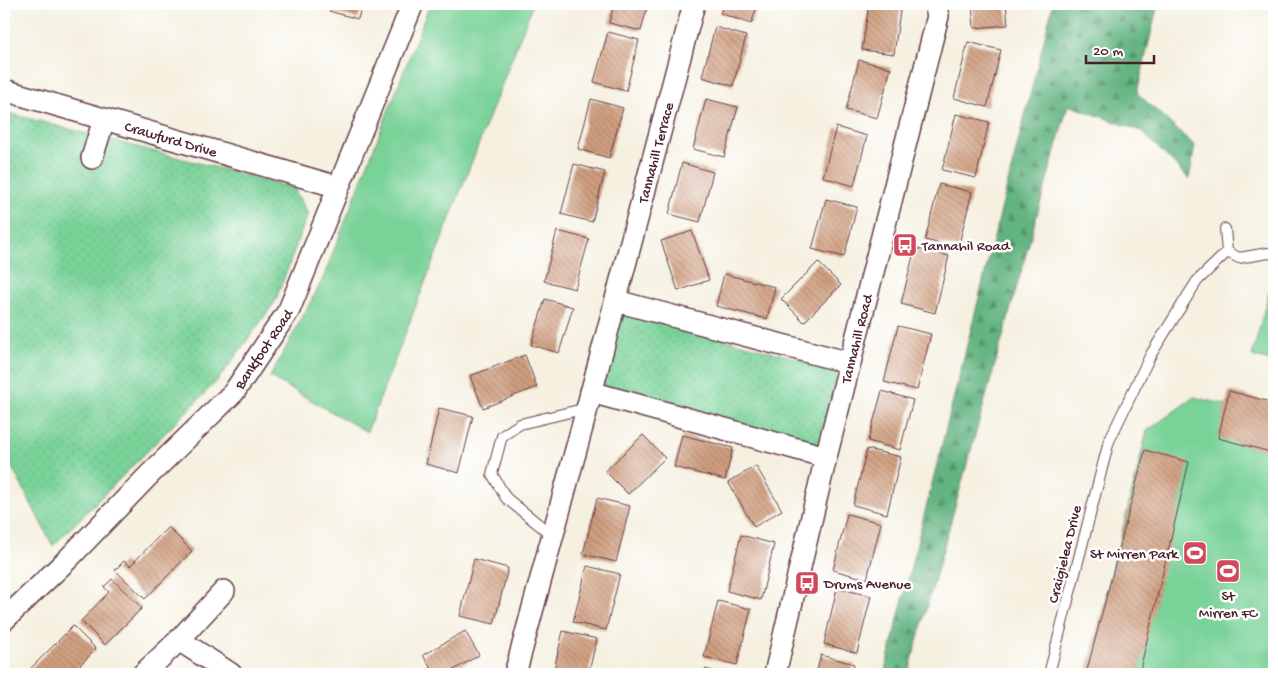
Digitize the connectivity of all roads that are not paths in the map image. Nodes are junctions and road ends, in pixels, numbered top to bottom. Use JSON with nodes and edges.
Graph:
{"nodes":[{"id":1,"x":411,"y":4,"type":"edge"},
{"id":2,"x":694,"y":4,"type":"edge"},
{"id":3,"x":936,"y":4,"type":"edge"},
{"id":4,"x":4,"y":90,"type":"edge"},
{"id":5,"x":104,"y":118,"type":"junction"},
{"id":6,"x":92,"y":158,"type":"dead end"},
{"id":7,"x":338,"y":187,"type":"junction"},
{"id":8,"x":1225,"y":229,"type":"dead end"},
{"id":9,"x":1227,"y":252,"type":"junction"},
{"id":10,"x":1274,"y":254,"type":"edge"},
{"id":11,"x":616,"y":301,"type":"junction"},
{"id":12,"x":850,"y":363,"type":"junction"},
{"id":13,"x":589,"y":400,"type":"junction"},
{"id":14,"x":826,"y":457,"type":"junction"},
{"id":15,"x":553,"y":536,"type":"junction"},
{"id":16,"x":224,"y":591,"type":"dead end"},
{"id":17,"x":4,"y":620,"type":"edge"},
{"id":18,"x":179,"y":640,"type":"junction"},
{"id":19,"x":143,"y":674,"type":"edge"},
{"id":20,"x":231,"y":674,"type":"edge"},
{"id":21,"x":515,"y":674,"type":"edge"},
{"id":22,"x":775,"y":674,"type":"edge"},
{"id":23,"x":1049,"y":674,"type":"edge"}],
"edges":[{"from":1,"to":7,"type":"street","name":"Bankfoot Road"},
{"from":2,"to":11,"type":"street","name":"Tannahill Terrace"},
{"from":3,"to":12,"type":"street","name":"Tannahill Road"},
{"from":4,"to":5,"type":"street","name":"Crawfurd Drive"},
{"from":5,"to":6,"type":"street"},
{"from":5,"to":7,"type":"street","name":"Crawfurd Drive"},
{"from":7,"to":17,"type":"street","name":"Bankfoot Road"},
{"from":8,"to":9,"type":"lane"},
{"from":9,"to":10,"type":"lane"},
{"from":9,"to":23,"type":"lane","name":"Craigielea Drive"},
{"from":11,"to":12,"type":"street"},
{"from":11,"to":13,"type":"street","name":"Tannahill Terrace"},
{"from":12,"to":14,"type":"street","name":"Tannahill Road"},
{"from":13,"to":14,"type":"street"},
{"from":13,"to":15,"type":"street","name":"Tannahill Terrace"},
{"from":13,"to":15,"type":"lane"},
{"from":14,"to":22,"type":"street","name":"Tannahill Road"},
{"from":15,"to":21,"type":"street","name":"Tannahill Terrace"},
{"from":16,"to":18,"type":"street"},
{"from":18,"to":19,"type":"street"},
{"from":18,"to":20,"type":"street"}]}
